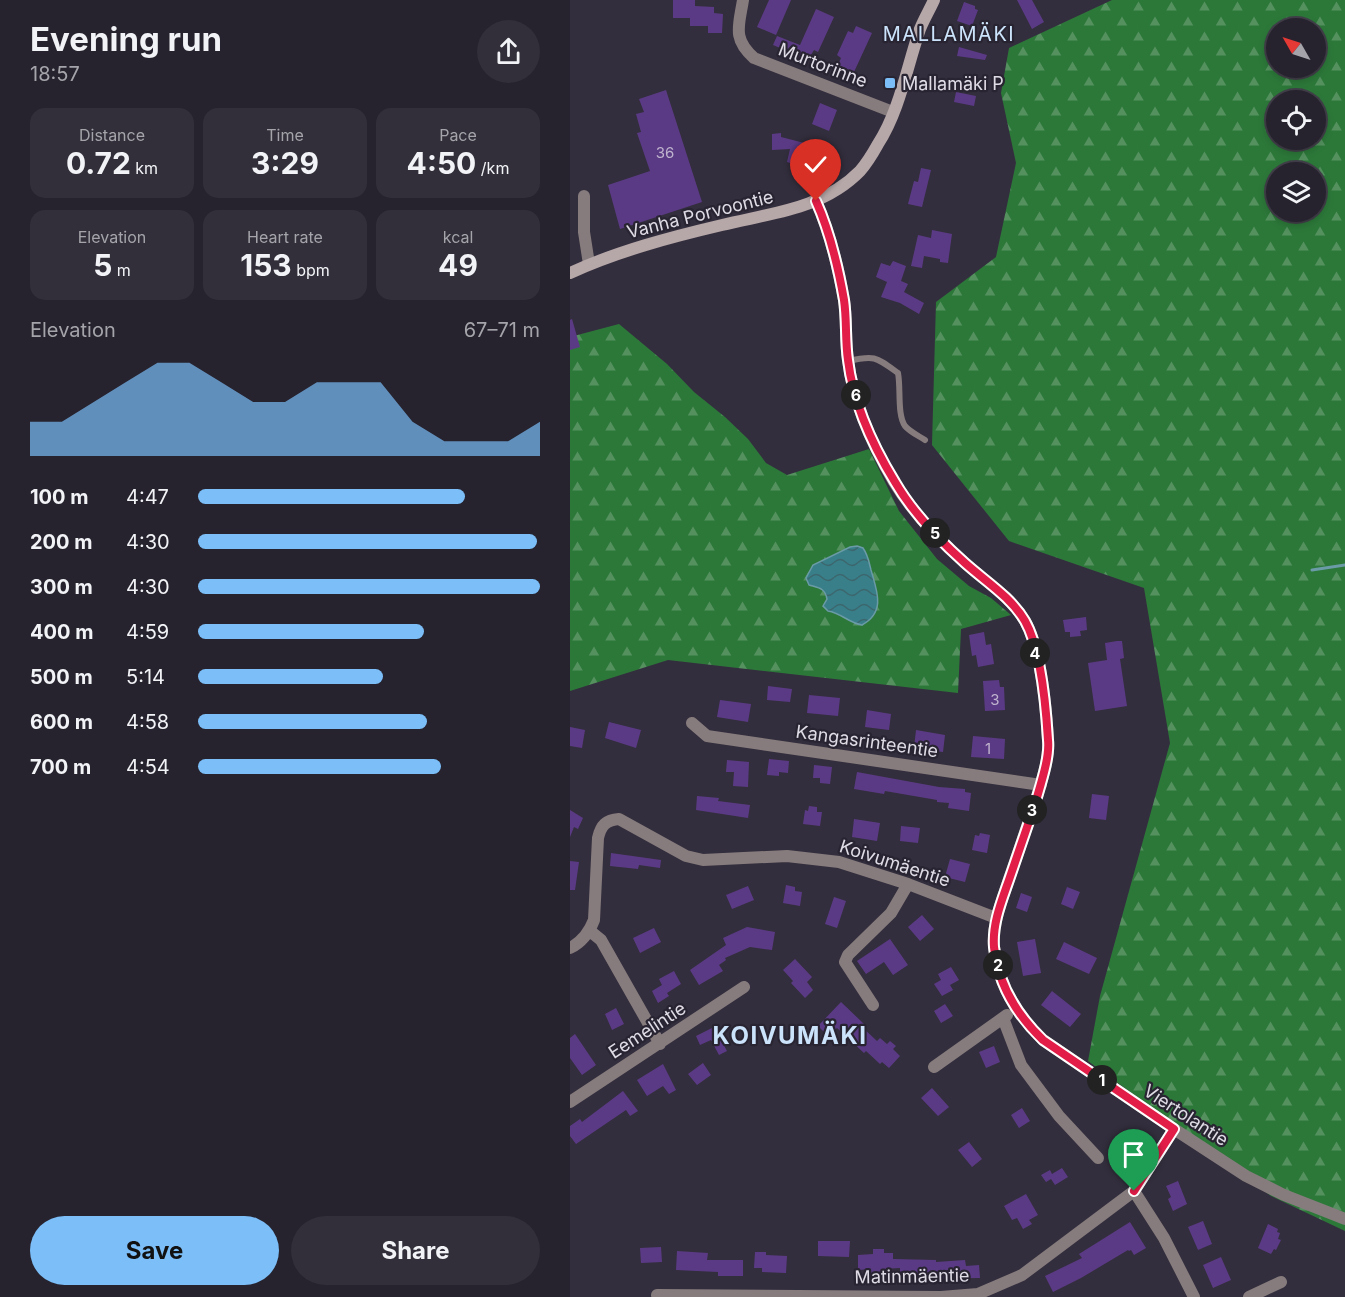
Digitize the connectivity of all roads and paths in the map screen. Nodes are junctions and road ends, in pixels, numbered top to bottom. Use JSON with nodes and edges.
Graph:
{"nodes":[{"id":1,"x":743,"y":0,"type":"edge"},
{"id":2,"x":934,"y":0,"type":"edge"},
{"id":3,"x":893,"y":112,"type":"junction"},
{"id":4,"x":584,"y":196,"type":"dead end"},
{"id":5,"x":816,"y":201,"type":"junction"},
{"id":6,"x":589,"y":264,"type":"junction"},
{"id":7,"x":570,"y":273,"type":"edge"},
{"id":8,"x":848,"y":361,"type":"junction"},
{"id":9,"x":925,"y":440,"type":"dead end"},
{"id":10,"x":692,"y":723,"type":"dead end"},
{"id":11,"x":1041,"y":785,"type":"junction"},
{"id":12,"x":908,"y":884,"type":"junction"},
{"id":13,"x":996,"y":918,"type":"junction"},
{"id":14,"x":590,"y":932,"type":"junction"},
{"id":15,"x":570,"y":948,"type":"edge"},
{"id":16,"x":744,"y":987,"type":"dead end"},
{"id":17,"x":873,"y":1005,"type":"dead end"},
{"id":18,"x":1016,"y":1009,"type":"junction"},
{"id":19,"x":1003,"y":1018,"type":"junction"},
{"id":20,"x":660,"y":1044,"type":"junction"},
{"id":21,"x":934,"y":1067,"type":"dead end"},
{"id":22,"x":570,"y":1102,"type":"edge"},
{"id":23,"x":1174,"y":1129,"type":"junction"},
{"id":24,"x":1098,"y":1158,"type":"dead end"},
{"id":25,"x":1134,"y":1191,"type":"junction"},
{"id":26,"x":1345,"y":1219,"type":"edge"},
{"id":27,"x":1281,"y":1282,"type":"dead end"},
{"id":28,"x":657,"y":1295,"type":"dead end"},
{"id":29,"x":1194,"y":1297,"type":"edge"},
{"id":30,"x":1249,"y":1297,"type":"edge"}],
"edges":[{"from":1,"to":3,"type":"street","name":"Murtorinne"},
{"from":2,"to":3,"type":"main road","name":"Vanha Porvoontie"},
{"from":3,"to":5,"type":"main road","name":"Vanha Porvoontie"},
{"from":4,"to":6,"type":"street"},
{"from":5,"to":6,"type":"main road","name":"Vanha Porvoontie"},
{"from":5,"to":8,"type":"street","name":"Viertolantie"},
{"from":6,"to":7,"type":"main road","name":"Vanha Porvoontie"},
{"from":8,"to":9,"type":"lane"},
{"from":8,"to":11,"type":"street","name":"Viertolantie"},
{"from":10,"to":11,"type":"street","name":"Kangasrinteentie"},
{"from":11,"to":13,"type":"street","name":"Viertolantie"},
{"from":12,"to":13,"type":"street","name":"Koivumäentie"},
{"from":12,"to":14,"type":"street","name":"Koivumäentie"},
{"from":12,"to":17,"type":"street"},
{"from":13,"to":18,"type":"street","name":"Viertolantie"},
{"from":14,"to":15,"type":"street"},
{"from":14,"to":20,"type":"street"},
{"from":16,"to":20,"type":"street","name":"Eemelintie"},
{"from":18,"to":19,"type":"street"},
{"from":18,"to":23,"type":"street","name":"Viertolantie"},
{"from":19,"to":21,"type":"street"},
{"from":19,"to":24,"type":"street"},
{"from":20,"to":22,"type":"street","name":"Eemelintie"},
{"from":23,"to":25,"type":"street","name":"Matinmäentie"},
{"from":23,"to":26,"type":"street","name":"Viertolantie"},
{"from":25,"to":28,"type":"street","name":"Matinmäentie"},
{"from":25,"to":29,"type":"street"},
{"from":27,"to":30,"type":"street"}]}
